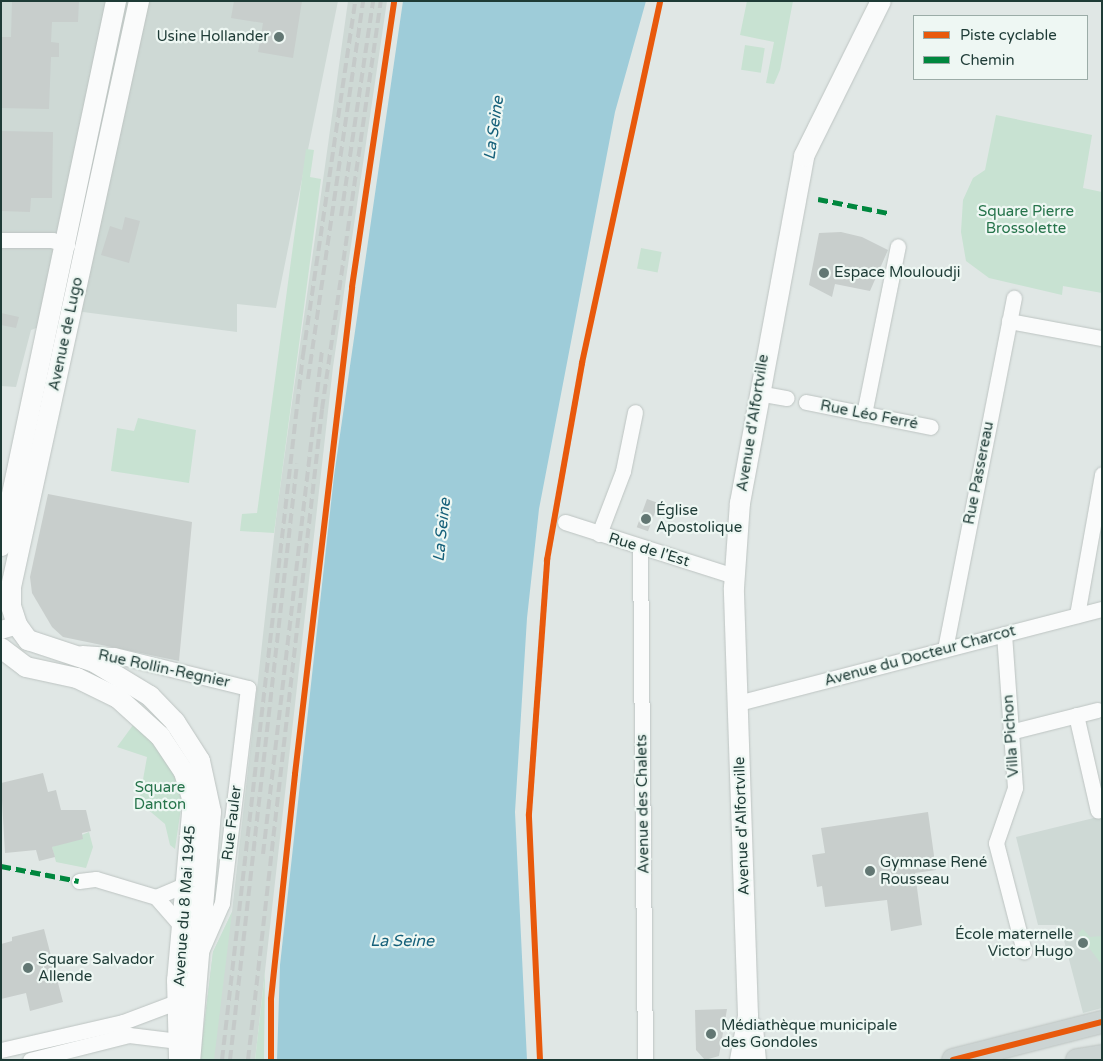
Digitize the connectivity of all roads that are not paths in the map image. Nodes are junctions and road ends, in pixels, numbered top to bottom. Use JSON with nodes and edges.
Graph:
{"nodes":[{"id":1,"x":116,"y":1,"type":"edge"},
{"id":2,"x":139,"y":1,"type":"edge"},
{"id":3,"x":881,"y":1,"type":"edge"},
{"id":4,"x":1,"y":240,"type":"edge"},
{"id":5,"x":67,"y":245,"type":"junction"},
{"id":6,"x":898,"y":246,"type":"dead end"},
{"id":7,"x":1014,"y":298,"type":"dead end"},
{"id":8,"x":1009,"y":321,"type":"junction"},
{"id":9,"x":1102,"y":338,"type":"edge"},
{"id":10,"x":758,"y":393,"type":"junction"},
{"id":11,"x":787,"y":398,"type":"dead end"},
{"id":12,"x":806,"y":402,"type":"dead end"},
{"id":13,"x":635,"y":412,"type":"dead end"},
{"id":14,"x":864,"y":414,"type":"junction"},
{"id":15,"x":931,"y":427,"type":"dead end"},
{"id":16,"x":1102,"y":474,"type":"edge"},
{"id":17,"x":565,"y":522,"type":"dead end"},
{"id":18,"x":599,"y":534,"type":"junction"},
{"id":19,"x":1,"y":546,"type":"edge"},
{"id":20,"x":640,"y":548,"type":"junction"},
{"id":21,"x":734,"y":576,"type":"junction"},
{"id":22,"x":1102,"y":608,"type":"edge"},
{"id":23,"x":1077,"y":615,"type":"junction"},
{"id":24,"x":9,"y":627,"type":"edge"},
{"id":25,"x":1004,"y":634,"type":"junction"},
{"id":26,"x":1,"y":648,"type":"edge"},
{"id":27,"x":945,"y":649,"type":"junction"},
{"id":28,"x":50,"y":650,"type":"junction"},
{"id":29,"x":248,"y":688,"type":"joint"},
{"id":30,"x":738,"y":703,"type":"junction"},
{"id":31,"x":1097,"y":710,"type":"dead end"},
{"id":32,"x":1076,"y":715,"type":"junction"},
{"id":33,"x":1010,"y":732,"type":"junction"},
{"id":34,"x":1098,"y":811,"type":"dead end"},
{"id":35,"x":79,"y":881,"type":"dead end"},
{"id":36,"x":187,"y":884,"type":"junction"},
{"id":37,"x":156,"y":897,"type":"junction"},
{"id":38,"x":182,"y":928,"type":"junction"},
{"id":39,"x":1024,"y":951,"type":"dead end"},
{"id":40,"x":200,"y":952,"type":"junction"},
{"id":41,"x":187,"y":998,"type":"junction"},
{"id":42,"x":748,"y":1016,"type":"junction"},
{"id":43,"x":1102,"y":1022,"type":"edge"},
{"id":44,"x":1102,"y":1029,"type":"edge"},
{"id":45,"x":1,"y":1050,"type":"edge"},
{"id":46,"x":185,"y":1051,"type":"edge"},
{"id":47,"x":1085,"y":1053,"type":"edge"},
{"id":48,"x":30,"y":1060,"type":"edge"},
{"id":49,"x":645,"y":1060,"type":"edge"},
{"id":50,"x":740,"y":1060,"type":"edge"},
{"id":51,"x":756,"y":1060,"type":"edge"},
{"id":52,"x":953,"y":1060,"type":"edge"},
{"id":53,"x":989,"y":1060,"type":"edge"}],
"edges":[{"from":1,"to":5,"type":"main road","name":"Avenue de Lugo"},
{"from":2,"to":24,"type":"main road","name":"Avenue de Lugo"},
{"from":3,"to":10,"type":"main road","name":"Avenue d'Alfortville"},
{"from":4,"to":5,"type":"street"},
{"from":5,"to":19,"type":"main road","name":"Avenue de Lugo"},
{"from":6,"to":14,"type":"street"},
{"from":7,"to":8,"type":"street","name":"Rue Passereau"},
{"from":8,"to":9,"type":"street"},
{"from":8,"to":27,"type":"street","name":"Rue Passereau"},
{"from":10,"to":11,"type":"street"},
{"from":10,"to":21,"type":"main road","name":"Avenue d'Alfortville"},
{"from":12,"to":14,"type":"street","name":"Rue Léo Ferré"},
{"from":13,"to":18,"type":"street"},
{"from":14,"to":15,"type":"street","name":"Rue Léo Ferré"},
{"from":16,"to":23,"type":"street"},
{"from":17,"to":18,"type":"street","name":"Rue de l'Est"},
{"from":18,"to":20,"type":"street","name":"Rue de l'Est"},
{"from":20,"to":21,"type":"street","name":"Rue de l'Est"},
{"from":20,"to":49,"type":"street","name":"Avenue des Chalets"},
{"from":21,"to":30,"type":"main road","name":"Avenue d'Alfortville"},
{"from":22,"to":23,"type":"street","name":"Avenue du Docteur Charcot"},
{"from":23,"to":25,"type":"street","name":"Avenue du Docteur Charcot"},
{"from":24,"to":28,"type":"main road","name":"Avenue de Lugo"},
{"from":25,"to":27,"type":"street","name":"Avenue du Docteur Charcot"},
{"from":25,"to":33,"type":"street","name":"Villa Pichon"},
{"from":26,"to":36,"type":"main road","name":"Avenue du 8 Mai 1945"},
{"from":27,"to":30,"type":"street","name":"Avenue du Docteur Charcot"},
{"from":28,"to":29,"type":"street","name":"Rue Rollin-Regnier"},
{"from":28,"to":40,"type":"main road","name":"Avenue du 8 Mai 1945"},
{"from":29,"to":40,"type":"street","name":"Rue Fauler"},
{"from":30,"to":42,"type":"main road","name":"Avenue d'Alfortville"},
{"from":31,"to":32,"type":"street"},
{"from":32,"to":33,"type":"street"},
{"from":32,"to":34,"type":"street"},
{"from":33,"to":39,"type":"street","name":"Villa Pichon"},
{"from":35,"to":37,"type":"street"},
{"from":36,"to":37,"type":"street"},
{"from":36,"to":38,"type":"main road","name":"Avenue du 8 Mai 1945"},
{"from":37,"to":38,"type":"street"},
{"from":38,"to":41,"type":"main road","name":"Avenue du 8 Mai 1945"},
{"from":40,"to":41,"type":"main road","name":"Avenue du 8 Mai 1945"},
{"from":41,"to":45,"type":"street"},
{"from":41,"to":46,"type":"main road","name":"Avenue du 8 Mai 1945"},
{"from":42,"to":50,"type":"main road","name":"Avenue d'Alfortville"},
{"from":42,"to":51,"type":"main road","name":"Avenue d'Alfortville"},
{"from":43,"to":52,"type":"main road"},
{"from":44,"to":47,"type":"main road"},
{"from":46,"to":48,"type":"street"},
{"from":47,"to":53,"type":"main road"}]}
